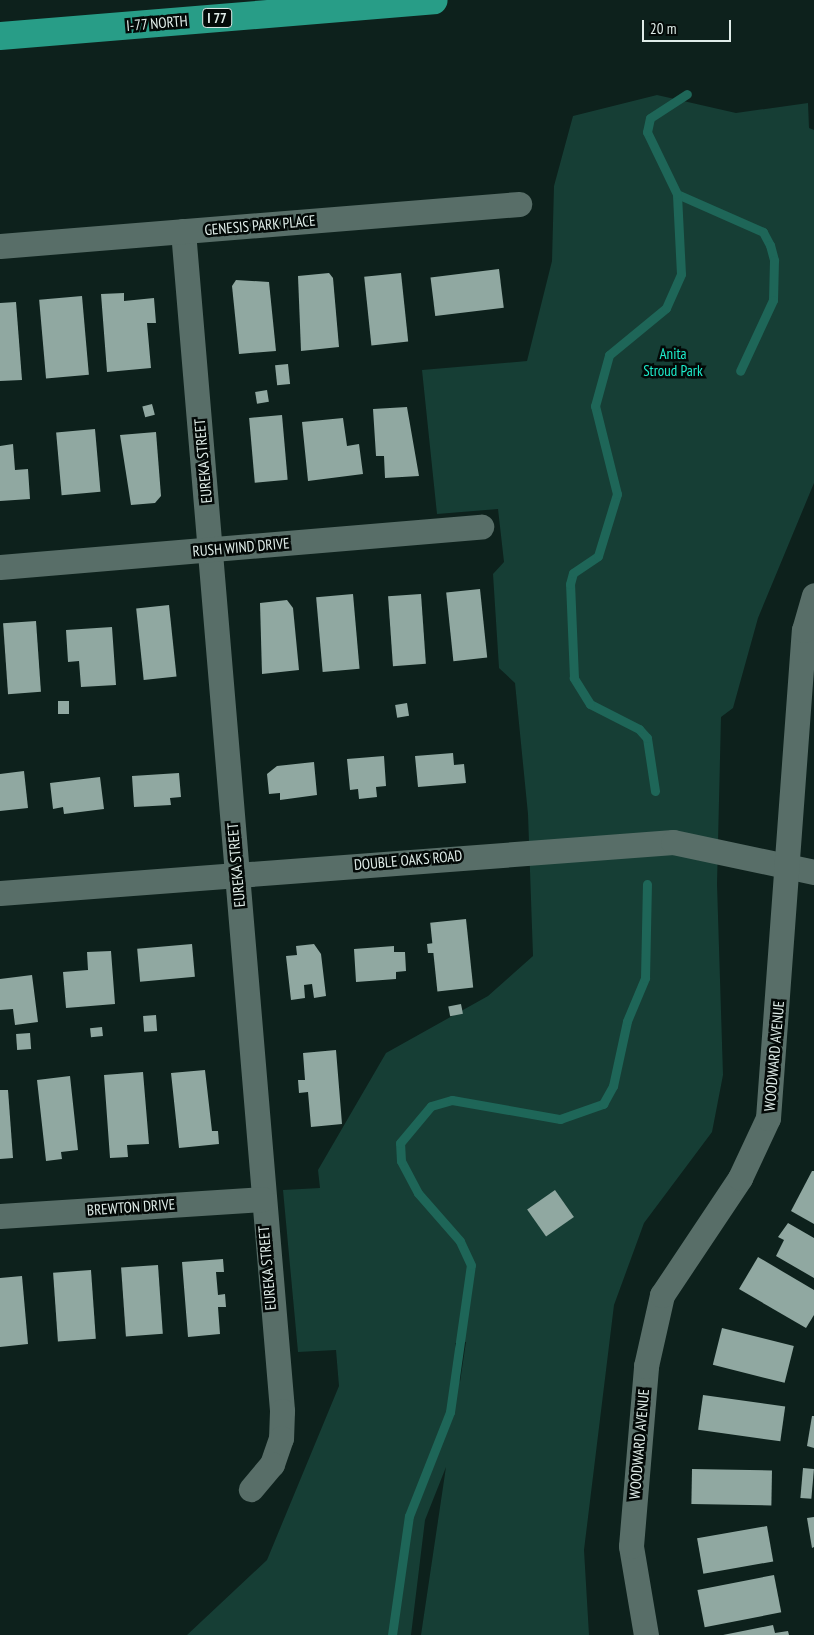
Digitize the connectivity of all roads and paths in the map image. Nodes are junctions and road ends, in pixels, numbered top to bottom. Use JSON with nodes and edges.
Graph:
{"nodes":[{"id":1,"x":434,"y":0,"type":"edge"},
{"id":2,"x":0,"y":36,"type":"edge"},
{"id":3,"x":520,"y":204,"type":"dead end"},
{"id":4,"x":183,"y":231,"type":"junction"},
{"id":5,"x":0,"y":246,"type":"edge"},
{"id":6,"x":482,"y":527,"type":"dead end"},
{"id":7,"x":210,"y":550,"type":"junction"},
{"id":8,"x":0,"y":567,"type":"edge"},
{"id":9,"x":814,"y":595,"type":"edge"},
{"id":10,"x":787,"y":864,"type":"junction"},
{"id":11,"x":814,"y":872,"type":"edge"},
{"id":12,"x":236,"y":874,"type":"junction"},
{"id":13,"x":0,"y":893,"type":"edge"},
{"id":14,"x":262,"y":1199,"type":"junction"},
{"id":15,"x":0,"y":1216,"type":"edge"},
{"id":16,"x":251,"y":1489,"type":"dead end"},
{"id":17,"x":646,"y":1635,"type":"edge"}],
"edges":[{"from":1,"to":2,"type":"highway","name":"I-77 NORTH","number":"I 77"},
{"from":3,"to":4,"type":"street","name":"GENESIS PARK PLACE"},
{"from":4,"to":5,"type":"street","name":"GENESIS PARK PLACE"},
{"from":4,"to":7,"type":"street","name":"EUREKA STREET"},
{"from":6,"to":7,"type":"street","name":"RUSH WIND DRIVE"},
{"from":7,"to":8,"type":"street","name":"RUSH WIND DRIVE"},
{"from":7,"to":12,"type":"street","name":"EUREKA STREET"},
{"from":9,"to":10,"type":"street","name":"WOODWARD AVENUE"},
{"from":10,"to":11,"type":"street","name":"DOUBLE OAKS ROAD"},
{"from":10,"to":12,"type":"street","name":"DOUBLE OAKS ROAD"},
{"from":10,"to":17,"type":"street","name":"WOODWARD AVENUE"},
{"from":12,"to":13,"type":"street","name":"DOUBLE OAKS ROAD"},
{"from":12,"to":14,"type":"street","name":"EUREKA STREET"},
{"from":14,"to":15,"type":"street","name":"BREWTON DRIVE"},
{"from":14,"to":16,"type":"street","name":"EUREKA STREET"}]}
